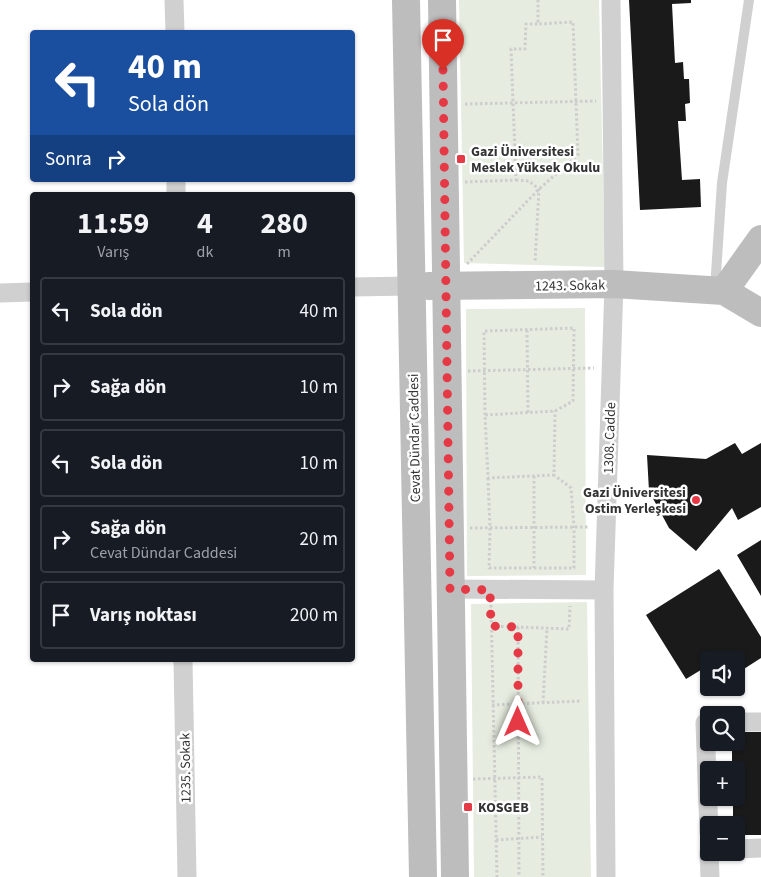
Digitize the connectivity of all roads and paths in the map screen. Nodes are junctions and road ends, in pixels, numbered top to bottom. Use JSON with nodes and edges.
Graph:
{"nodes":[{"id":1,"x":174,"y":0,"type":"edge"},
{"id":2,"x":406,"y":0,"type":"edge"},
{"id":3,"x":442,"y":0,"type":"edge"},
{"id":4,"x":538,"y":0,"type":"edge"},
{"id":5,"x":611,"y":0,"type":"edge"},
{"id":6,"x":749,"y":0,"type":"edge"},
{"id":7,"x":538,"y":24,"type":"junction"},
{"id":8,"x":174,"y":30,"type":"edge"},
{"id":9,"x":612,"y":100,"type":"junction"},
{"id":10,"x":576,"y":101,"type":"junction"},
{"id":11,"x":444,"y":104,"type":"junction"},
{"id":12,"x":513,"y":104,"type":"junction"},
{"id":13,"x":516,"y":180,"type":"junction"},
{"id":14,"x":445,"y":183,"type":"junction"},
{"id":15,"x":539,"y":189,"type":"junction"},
{"id":16,"x":761,"y":239,"type":"edge"},
{"id":17,"x":614,"y":284,"type":"junction"},
{"id":18,"x":534,"y":285,"type":"junction"},
{"id":19,"x":411,"y":286,"type":"junction"},
{"id":20,"x":446,"y":286,"type":"junction"},
{"id":21,"x":355,"y":287,"type":"edge"},
{"id":22,"x":720,"y":291,"type":"junction"},
{"id":23,"x":30,"y":292,"type":"edge"},
{"id":24,"x":0,"y":293,"type":"edge"},
{"id":25,"x":761,"y":313,"type":"edge"},
{"id":26,"x":527,"y":330,"type":"junction"},
{"id":27,"x":611,"y":368,"type":"junction"},
{"id":28,"x":574,"y":369,"type":"junction"},
{"id":29,"x":529,"y":370,"type":"junction"},
{"id":30,"x":485,"y":371,"type":"junction"},
{"id":31,"x":448,"y":372,"type":"junction"},
{"id":32,"x":555,"y":411,"type":"junction"},
{"id":33,"x":528,"y":412,"type":"junction"},
{"id":34,"x":485,"y":415,"type":"junction"},
{"id":35,"x":554,"y":475,"type":"junction"},
{"id":36,"x":534,"y":476,"type":"junction"},
{"id":37,"x":488,"y":478,"type":"junction"},
{"id":38,"x":606,"y":526,"type":"junction"},
{"id":39,"x":574,"y":527,"type":"junction"},
{"id":40,"x":490,"y":528,"type":"junction"},
{"id":41,"x":533,"y":528,"type":"junction"},
{"id":42,"x":450,"y":529,"type":"junction"},
{"id":43,"x":534,"y":568,"type":"junction"},
{"id":44,"x":450,"y":589,"type":"junction"},
{"id":45,"x":490,"y":590,"type":"junction"},
{"id":46,"x":570,"y":590,"type":"junction"},
{"id":47,"x":604,"y":590,"type":"junction"},
{"id":48,"x":491,"y":626,"type":"junction"},
{"id":49,"x":518,"y":627,"type":"junction"},
{"id":50,"x":547,"y":628,"type":"junction"},
{"id":51,"x":183,"y":662,"type":"edge"},
{"id":52,"x":581,"y":701,"type":"dead end"},
{"id":53,"x":543,"y":703,"type":"junction"},
{"id":54,"x":518,"y":704,"type":"junction"},
{"id":55,"x":492,"y":705,"type":"junction"},
{"id":56,"x":745,"y":722,"type":"edge"},
{"id":57,"x":761,"y":722,"type":"edge"},
{"id":58,"x":707,"y":751,"type":"edge"},
{"id":59,"x":518,"y":778,"type":"junction"},
{"id":60,"x":494,"y":779,"type":"junction"},
{"id":61,"x":453,"y":780,"type":"junction"},
{"id":62,"x":709,"y":816,"type":"edge"},
{"id":63,"x":542,"y":837,"type":"junction"},
{"id":64,"x":519,"y":838,"type":"junction"},
{"id":65,"x":496,"y":840,"type":"junction"},
{"id":66,"x":761,"y":848,"type":"edge"},
{"id":67,"x":745,"y":849,"type":"edge"},
{"id":68,"x":709,"y":861,"type":"edge"},
{"id":69,"x":187,"y":877,"type":"edge"},
{"id":70,"x":423,"y":877,"type":"edge"},
{"id":71,"x":455,"y":877,"type":"edge"},
{"id":72,"x":497,"y":877,"type":"edge"},
{"id":73,"x":519,"y":877,"type":"edge"},
{"id":74,"x":543,"y":877,"type":"edge"},
{"id":75,"x":606,"y":877,"type":"edge"},
{"id":76,"x":710,"y":877,"type":"edge"}],
"edges":[{"from":1,"to":8,"type":"street"},
{"from":2,"to":19,"type":"street","name":"Cevat Dündar Caddesi"},
{"from":3,"to":11,"type":"street"},
{"from":4,"to":7,"type":"path"},
{"from":5,"to":9,"type":"street","name":"1308. Cadde"},
{"from":6,"to":22,"type":"lane"},
{"from":7,"to":10,"type":"path"},
{"from":7,"to":12,"type":"path"},
{"from":9,"to":10,"type":"path"},
{"from":9,"to":17,"type":"street","name":"1308. Cadde"},
{"from":10,"to":12,"type":"path"},
{"from":10,"to":15,"type":"path"},
{"from":11,"to":12,"type":"path"},
{"from":11,"to":14,"type":"street"},
{"from":12,"to":13,"type":"path"},
{"from":13,"to":14,"type":"path"},
{"from":13,"to":15,"type":"path"},
{"from":14,"to":20,"type":"street"},
{"from":15,"to":18,"type":"path"},
{"from":15,"to":20,"type":"path"},
{"from":16,"to":22,"type":"street"},
{"from":17,"to":18,"type":"street","name":"1243. Sokak"},
{"from":17,"to":22,"type":"street","name":"1243. Sokak"},
{"from":17,"to":27,"type":"street","name":"1308. Cadde"},
{"from":18,"to":20,"type":"street","name":"1243. Sokak"},
{"from":19,"to":20,"type":"street","name":"1243. Sokak"},
{"from":19,"to":21,"type":"street","name":"1243. Sokak"},
{"from":19,"to":70,"type":"street","name":"Cevat Dündar Caddesi"},
{"from":20,"to":31,"type":"street"},
{"from":22,"to":25,"type":"street"},
{"from":23,"to":24,"type":"street"},
{"from":26,"to":28,"type":"path"},
{"from":26,"to":29,"type":"path"},
{"from":26,"to":30,"type":"path"},
{"from":27,"to":28,"type":"path"},
{"from":27,"to":38,"type":"street","name":"1308. Cadde"},
{"from":28,"to":29,"type":"path"},
{"from":28,"to":32,"type":"path"},
{"from":29,"to":30,"type":"path"},
{"from":29,"to":33,"type":"path"},
{"from":30,"to":31,"type":"path"},
{"from":30,"to":34,"type":"path"},
{"from":31,"to":42,"type":"street"},
{"from":32,"to":33,"type":"path"},
{"from":32,"to":35,"type":"path"},
{"from":33,"to":34,"type":"path"},
{"from":34,"to":37,"type":"path"},
{"from":35,"to":36,"type":"path"},
{"from":35,"to":39,"type":"path"},
{"from":36,"to":37,"type":"path"},
{"from":36,"to":41,"type":"path"},
{"from":37,"to":40,"type":"path"},
{"from":38,"to":39,"type":"path"},
{"from":38,"to":47,"type":"street","name":"1308. Cadde"},
{"from":39,"to":41,"type":"path"},
{"from":39,"to":43,"type":"path"},
{"from":40,"to":41,"type":"path"},
{"from":40,"to":42,"type":"path"},
{"from":40,"to":43,"type":"path"},
{"from":41,"to":43,"type":"path"},
{"from":42,"to":44,"type":"street"},
{"from":44,"to":45,"type":"street"},
{"from":44,"to":61,"type":"street"},
{"from":45,"to":46,"type":"street"},
{"from":45,"to":48,"type":"path"},
{"from":46,"to":47,"type":"street"},
{"from":46,"to":50,"type":"path"},
{"from":47,"to":75,"type":"street","name":"1308. Cadde"},
{"from":48,"to":49,"type":"path"},
{"from":48,"to":55,"type":"path"},
{"from":49,"to":50,"type":"path"},
{"from":49,"to":54,"type":"path"},
{"from":50,"to":53,"type":"path"},
{"from":51,"to":69,"type":"street","name":"1235. Sokak"},
{"from":52,"to":53,"type":"path"},
{"from":53,"to":54,"type":"path"},
{"from":54,"to":55,"type":"path"},
{"from":54,"to":59,"type":"path"},
{"from":55,"to":60,"type":"path"},
{"from":56,"to":57,"type":"street"},
{"from":58,"to":62,"type":"street"},
{"from":59,"to":60,"type":"path"},
{"from":59,"to":63,"type":"path"},
{"from":59,"to":64,"type":"path"},
{"from":60,"to":61,"type":"path"},
{"from":60,"to":65,"type":"path"},
{"from":61,"to":71,"type":"street"},
{"from":63,"to":64,"type":"path"},
{"from":63,"to":74,"type":"path"},
{"from":64,"to":65,"type":"path"},
{"from":64,"to":73,"type":"path"},
{"from":65,"to":72,"type":"path"},
{"from":66,"to":67,"type":"street"},
{"from":68,"to":76,"type":"street"}]}
